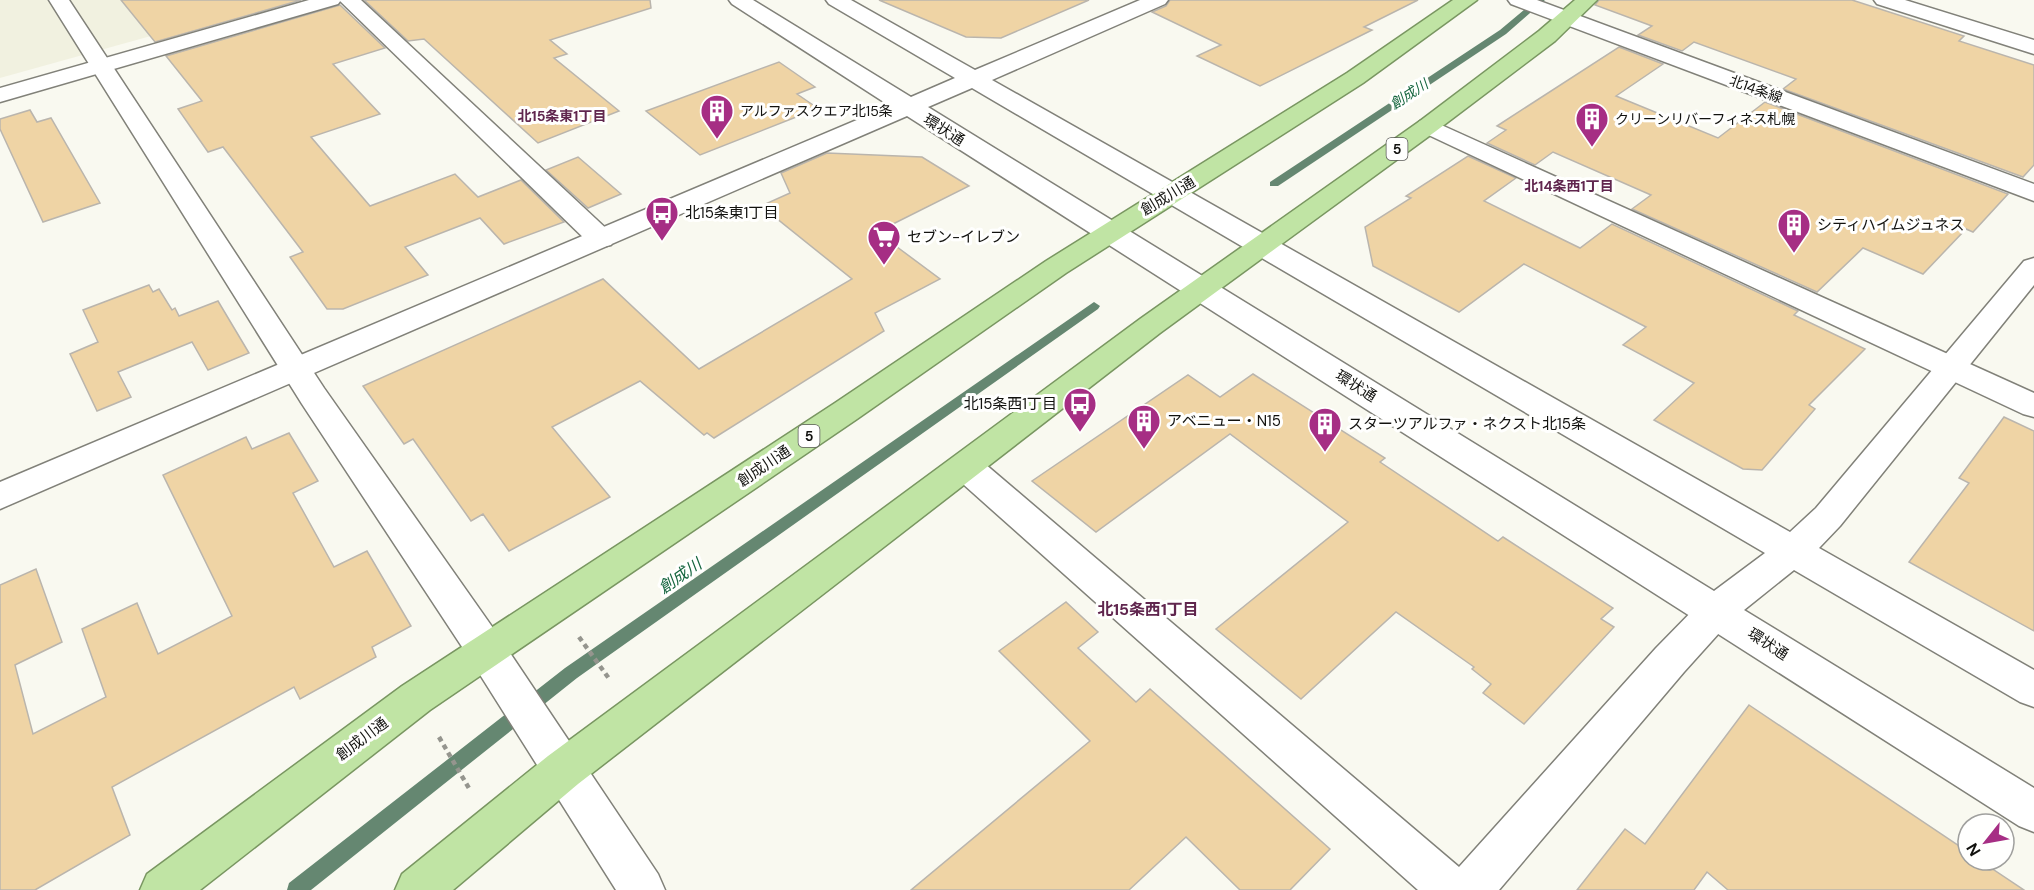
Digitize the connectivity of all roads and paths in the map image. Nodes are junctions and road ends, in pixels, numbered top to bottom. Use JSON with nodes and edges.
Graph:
{"nodes":[{"id":1,"x":59,"y":0,"type":"edge"},
{"id":2,"x":330,"y":0,"type":"edge"},
{"id":3,"x":349,"y":0,"type":"edge"},
{"id":4,"x":739,"y":0,"type":"edge"},
{"id":5,"x":836,"y":0,"type":"edge"},
{"id":6,"x":1158,"y":0,"type":"edge"},
{"id":7,"x":1467,"y":0,"type":"edge"},
{"id":8,"x":1518,"y":0,"type":"edge"},
{"id":9,"x":1587,"y":0,"type":"edge"},
{"id":10,"x":1884,"y":0,"type":"edge"},
{"id":11,"x":1557,"y":15,"type":"junction"},
{"id":12,"x":2034,"y":47,"type":"edge"},
{"id":13,"x":100,"y":66,"type":"junction"},
{"id":14,"x":974,"y":80,"type":"junction"},
{"id":15,"x":0,"y":95,"type":"edge"},
{"id":16,"x":909,"y":108,"type":"junction"},
{"id":17,"x":1428,"y":126,"type":"junction"},
{"id":18,"x":2034,"y":193,"type":"edge"},
{"id":19,"x":1170,"y":194,"type":"junction"},
{"id":20,"x":1109,"y":232,"type":"junction"},
{"id":21,"x":601,"y":239,"type":"junction"},
{"id":22,"x":1262,"y":247,"type":"junction"},
{"id":23,"x":2034,"y":267,"type":"edge"},
{"id":24,"x":1201,"y":290,"type":"junction"},
{"id":25,"x":1951,"y":368,"type":"junction"},
{"id":26,"x":297,"y":369,"type":"junction"},
{"id":27,"x":2034,"y":406,"type":"edge"},
{"id":28,"x":966,"y":467,"type":"junction"},
{"id":29,"x":0,"y":496,"type":"edge"},
{"id":30,"x":1793,"y":551,"type":"junction"},
{"id":31,"x":1716,"y":611,"type":"junction"},
{"id":32,"x":576,"y":634,"type":"dead end"},
{"id":33,"x":495,"y":664,"type":"junction"},
{"id":34,"x":611,"y":680,"type":"dead end"},
{"id":35,"x":2034,"y":690,"type":"edge"},
{"id":36,"x":439,"y":737,"type":"dead end"},
{"id":37,"x":552,"y":753,"type":"junction"},
{"id":38,"x":471,"y":791,"type":"dead end"},
{"id":39,"x":2034,"y":812,"type":"edge"},
{"id":40,"x":163,"y":890,"type":"edge"},
{"id":41,"x":418,"y":890,"type":"edge"},
{"id":42,"x":642,"y":890,"type":"edge"},
{"id":43,"x":1452,"y":890,"type":"edge"},
{"id":44,"x":1469,"y":890,"type":"edge"}],
"edges":[{"from":1,"to":13,"type":"street"},
{"from":2,"to":13,"type":"street"},
{"from":3,"to":21,"type":"street"},
{"from":4,"to":16,"type":"street","name":"環状通"},
{"from":5,"to":14,"type":"street"},
{"from":6,"to":14,"type":"street"},
{"from":7,"to":19,"type":"highway","name":"創成川通","number":"5"},
{"from":8,"to":11,"type":"street","name":"北14条線"},
{"from":9,"to":11,"type":"highway","number":"5"},
{"from":10,"to":12,"type":"street"},
{"from":11,"to":17,"type":"highway","number":"5"},
{"from":11,"to":18,"type":"street","name":"北14条線"},
{"from":13,"to":15,"type":"street"},
{"from":13,"to":26,"type":"street"},
{"from":14,"to":16,"type":"street"},
{"from":14,"to":19,"type":"street"},
{"from":16,"to":20,"type":"street","name":"環状通"},
{"from":16,"to":21,"type":"street"},
{"from":17,"to":22,"type":"highway","number":"5"},
{"from":17,"to":25,"type":"street"},
{"from":19,"to":20,"type":"highway","name":"創成川通","number":"5"},
{"from":19,"to":22,"type":"street"},
{"from":20,"to":24,"type":"street","name":"環状通"},
{"from":20,"to":33,"type":"highway","name":"創成川通","number":"5"},
{"from":21,"to":26,"type":"street"},
{"from":22,"to":24,"type":"highway","number":"5"},
{"from":22,"to":30,"type":"street"},
{"from":23,"to":25,"type":"street"},
{"from":24,"to":28,"type":"highway","number":"5"},
{"from":24,"to":31,"type":"street","name":"環状通"},
{"from":25,"to":27,"type":"street"},
{"from":25,"to":30,"type":"street"},
{"from":26,"to":29,"type":"street"},
{"from":26,"to":33,"type":"street"},
{"from":28,"to":37,"type":"highway","number":"5"},
{"from":28,"to":43,"type":"street"},
{"from":30,"to":31,"type":"street"},
{"from":30,"to":35,"type":"street"},
{"from":31,"to":39,"type":"street","name":"環状通"},
{"from":31,"to":44,"type":"street"},
{"from":32,"to":34,"type":"path"},
{"from":33,"to":37,"type":"street"},
{"from":33,"to":40,"type":"highway","name":"創成川通","number":"5"},
{"from":36,"to":38,"type":"path"},
{"from":37,"to":41,"type":"highway","number":"5"},
{"from":37,"to":42,"type":"street"}]}
